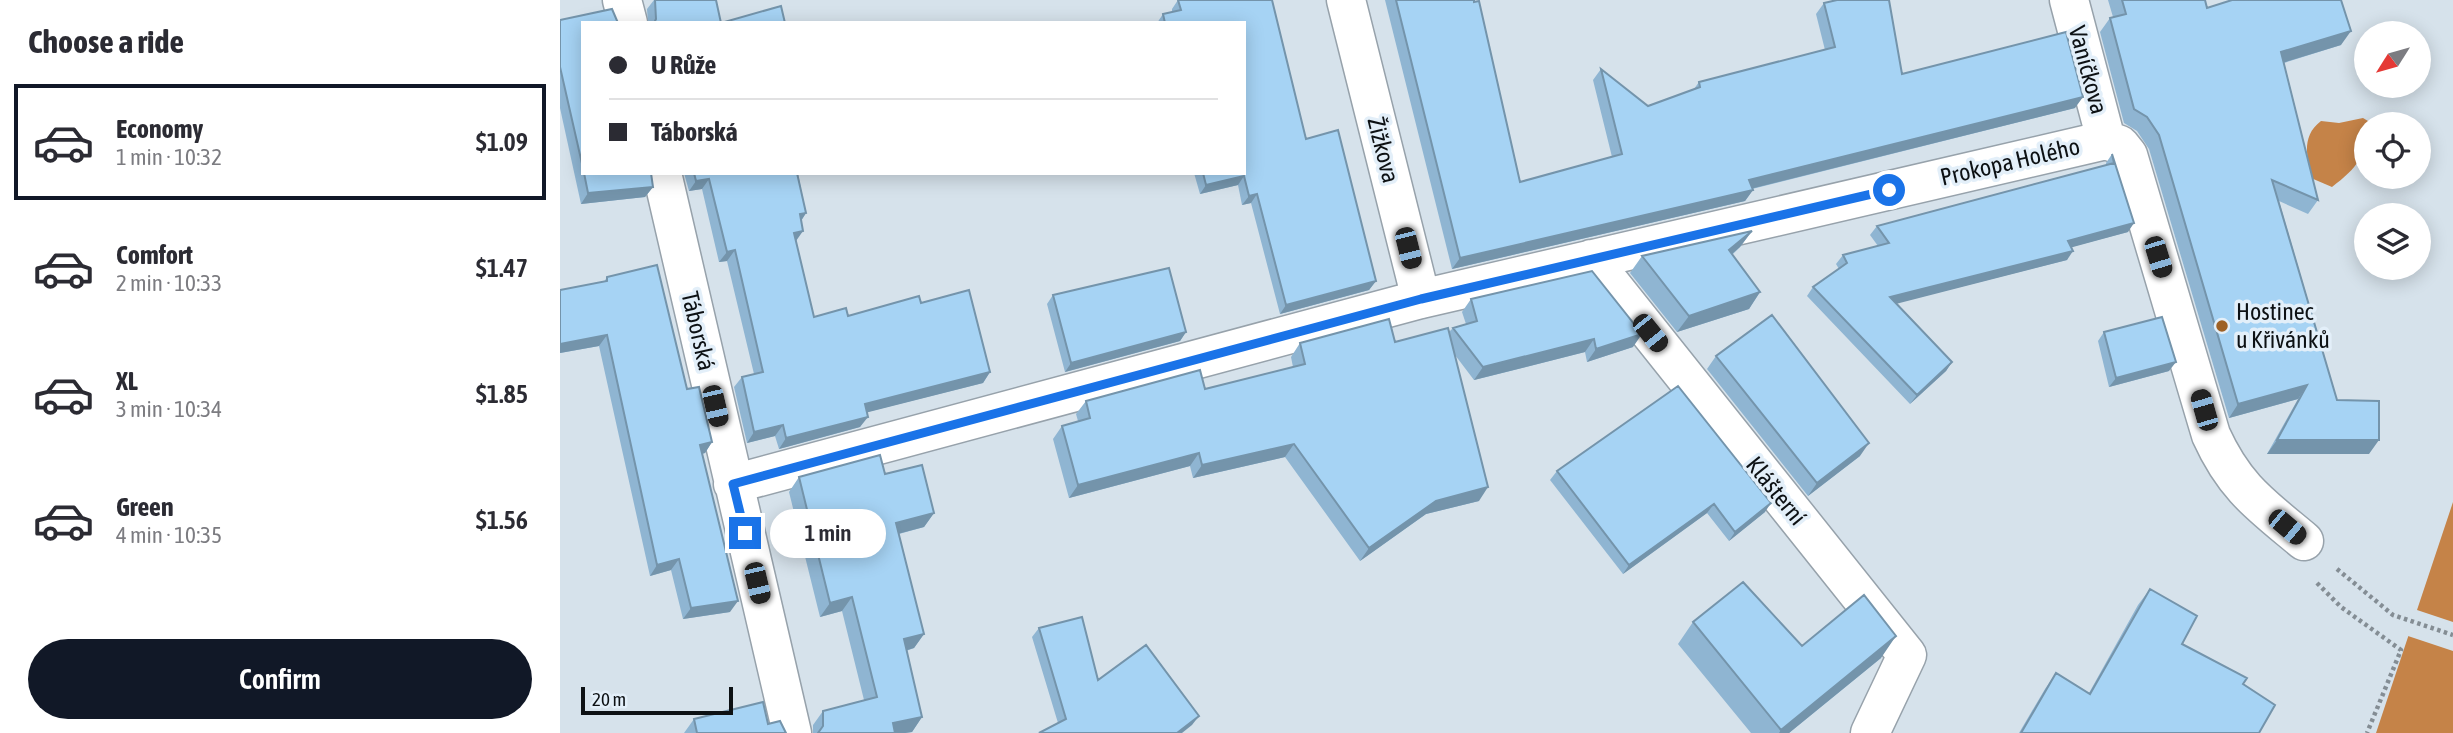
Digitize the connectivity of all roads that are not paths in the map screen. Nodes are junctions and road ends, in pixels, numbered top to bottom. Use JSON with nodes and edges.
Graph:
{"nodes":[{"id":1,"x":622,"y":0,"type":"edge"},
{"id":2,"x":1346,"y":0,"type":"edge"},
{"id":3,"x":2069,"y":0,"type":"edge"},
{"id":4,"x":627,"y":21,"type":"edge"},
{"id":5,"x":2106,"y":140,"type":"junction"},
{"id":6,"x":662,"y":175,"type":"edge"},
{"id":7,"x":1591,"y":259,"type":"junction"},
{"id":8,"x":1421,"y":299,"type":"junction"},
{"id":9,"x":733,"y":484,"type":"junction"},
{"id":10,"x":2308,"y":559,"type":"road end"},
{"id":11,"x":792,"y":733,"type":"edge"},
{"id":12,"x":1870,"y":733,"type":"edge"}],
"edges":[{"from":1,"to":4,"type":"street"},
{"from":2,"to":8,"type":"street","name":"Žižkova"},
{"from":3,"to":5,"type":"street","name":"Vaníčkova"},
{"from":5,"to":7,"type":"street","name":"Prokopa Holého"},
{"from":5,"to":10,"type":"street"},
{"from":6,"to":9,"type":"street","name":"Táborská"},
{"from":7,"to":8,"type":"street","name":"Prokopa Holého"},
{"from":7,"to":12,"type":"street","name":"Klášterní"},
{"from":8,"to":9,"type":"street","name":"Prokopa Holého"},
{"from":9,"to":11,"type":"street","name":"Táborská"}]}
